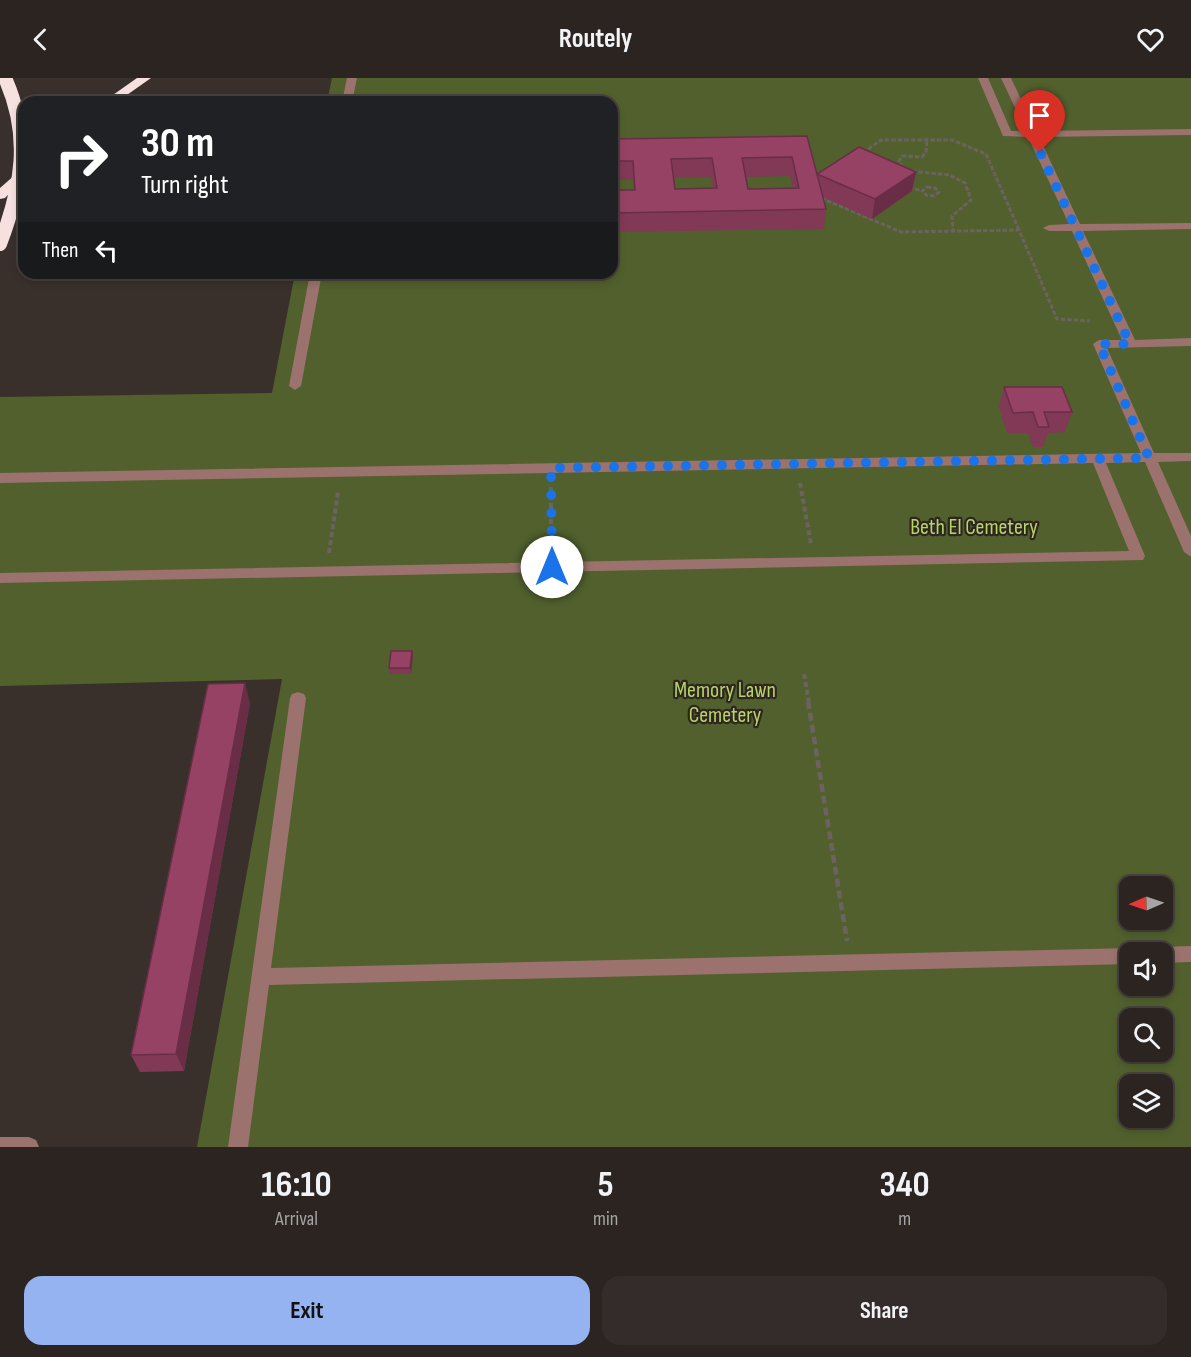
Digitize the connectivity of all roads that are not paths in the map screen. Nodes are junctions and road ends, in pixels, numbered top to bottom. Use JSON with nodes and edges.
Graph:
{"nodes":[{"id":1,"x":5,"y":78,"type":"edge"},
{"id":2,"x":145,"y":78,"type":"edge"},
{"id":3,"x":352,"y":78,"type":"edge"},
{"id":4,"x":983,"y":78,"type":"edge"},
{"id":5,"x":1006,"y":78,"type":"edge"},
{"id":6,"x":118,"y":96,"type":"edge"},
{"id":7,"x":348,"y":96,"type":"edge"},
{"id":8,"x":18,"y":121,"type":"edge"},
{"id":9,"x":1191,"y":132,"type":"edge"},
{"id":10,"x":1032,"y":134,"type":"junction"},
{"id":11,"x":18,"y":177,"type":"edge"},
{"id":12,"x":18,"y":185,"type":"edge"},
{"id":13,"x":0,"y":195,"type":"edge"},
{"id":14,"x":1191,"y":226,"type":"edge"},
{"id":15,"x":1049,"y":228,"type":"dead end"},
{"id":16,"x":1076,"y":228,"type":"junction"},
{"id":17,"x":0,"y":244,"type":"edge"},
{"id":18,"x":315,"y":279,"type":"edge"},
{"id":19,"x":1191,"y":342,"type":"edge"},
{"id":20,"x":1130,"y":344,"type":"junction"},
{"id":21,"x":295,"y":386,"type":"dead end"},
{"id":22,"x":1191,"y":457,"type":"edge"},
{"id":23,"x":1149,"y":458,"type":"junction"},
{"id":24,"x":1098,"y":459,"type":"junction"},
{"id":25,"x":0,"y":478,"type":"edge"},
{"id":26,"x":1191,"y":552,"type":"edge"},
{"id":27,"x":0,"y":578,"type":"edge"},
{"id":28,"x":298,"y":698,"type":"dead end"},
{"id":29,"x":1191,"y":954,"type":"edge"},
{"id":30,"x":1173,"y":955,"type":"edge"},
{"id":31,"x":1119,"y":956,"type":"edge"},
{"id":32,"x":260,"y":977,"type":"junction"},
{"id":33,"x":0,"y":1147,"type":"edge"},
{"id":34,"x":29,"y":1147,"type":"edge"},
{"id":35,"x":238,"y":1147,"type":"edge"}],
"edges":[{"from":1,"to":8,"type":"highway","bridge":true},
{"from":2,"to":6,"type":"highway"},
{"from":3,"to":7,"type":"lane"},
{"from":4,"to":10,"type":"lane"},
{"from":5,"to":10,"type":"lane"},
{"from":9,"to":10,"type":"lane"},
{"from":10,"to":16,"type":"lane"},
{"from":11,"to":13,"type":"highway"},
{"from":12,"to":17,"type":"highway","bridge":true},
{"from":14,"to":16,"type":"lane"},
{"from":15,"to":16,"type":"lane"},
{"from":16,"to":20,"type":"lane"},
{"from":18,"to":21,"type":"lane"},
{"from":19,"to":20,"type":"lane"},
{"from":20,"to":23,"type":"lane"},
{"from":22,"to":23,"type":"lane"},
{"from":23,"to":24,"type":"lane"},
{"from":23,"to":26,"type":"lane"},
{"from":24,"to":25,"type":"lane"},
{"from":24,"to":27,"type":"lane"},
{"from":28,"to":32,"type":"lane"},
{"from":29,"to":30,"type":"lane"},
{"from":31,"to":32,"type":"lane"},
{"from":32,"to":35,"type":"lane"},
{"from":33,"to":34,"type":"lane"}]}
